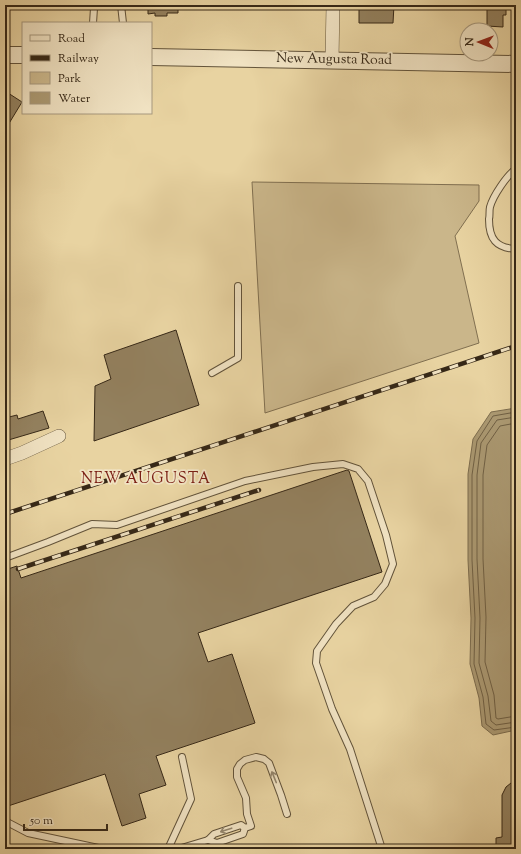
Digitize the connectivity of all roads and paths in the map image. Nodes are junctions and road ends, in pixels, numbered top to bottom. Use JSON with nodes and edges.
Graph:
{"nodes":[{"id":1,"x":97,"y":5,"type":"edge"},
{"id":2,"x":121,"y":5,"type":"edge"},
{"id":3,"x":333,"y":5,"type":"edge"},
{"id":4,"x":93,"y":22,"type":"edge"},
{"id":5,"x":123,"y":22,"type":"edge"},
{"id":6,"x":5,"y":55,"type":"edge"},
{"id":7,"x":22,"y":55,"type":"edge"},
{"id":8,"x":152,"y":57,"type":"edge"},
{"id":9,"x":332,"y":60,"type":"junction"},
{"id":10,"x":516,"y":64,"type":"edge"},
{"id":11,"x":516,"y":169,"type":"edge"},
{"id":12,"x":516,"y":249,"type":"edge"},
{"id":13,"x":238,"y":286,"type":"dead end"},
{"id":14,"x":212,"y":372,"type":"dead end"},
{"id":15,"x":59,"y":436,"type":"dead end"},
{"id":16,"x":5,"y":458,"type":"edge"},
{"id":17,"x":5,"y":558,"type":"edge"},
{"id":18,"x":182,"y":757,"type":"dead end"},
{"id":19,"x":287,"y":814,"type":"dead end"},
{"id":20,"x":5,"y":822,"type":"edge"},
{"id":21,"x":248,"y":827,"type":"junction"},
{"id":22,"x":208,"y":840,"type":"junction"},
{"id":23,"x":103,"y":849,"type":"edge"},
{"id":24,"x":168,"y":849,"type":"edge"},
{"id":25,"x":178,"y":849,"type":"edge"},
{"id":26,"x":382,"y":849,"type":"edge"}],
"edges":[{"from":1,"to":4,"type":"lane"},
{"from":2,"to":5,"type":"lane"},
{"from":3,"to":9,"type":"street"},
{"from":6,"to":7,"type":"street"},
{"from":8,"to":9,"type":"street","name":"New Augusta Road"},
{"from":9,"to":10,"type":"street","name":"New Augusta Road"},
{"from":11,"to":12,"type":"lane"},
{"from":13,"to":14,"type":"lane"},
{"from":15,"to":16,"type":"street"},
{"from":17,"to":26,"type":"lane"},
{"from":18,"to":24,"type":"lane"},
{"from":19,"to":21,"type":"lane","one_way":true},
{"from":20,"to":23,"type":"lane"},
{"from":21,"to":22,"type":"lane","one_way":true},
{"from":21,"to":22,"type":"lane"},
{"from":22,"to":25,"type":"lane"}]}
